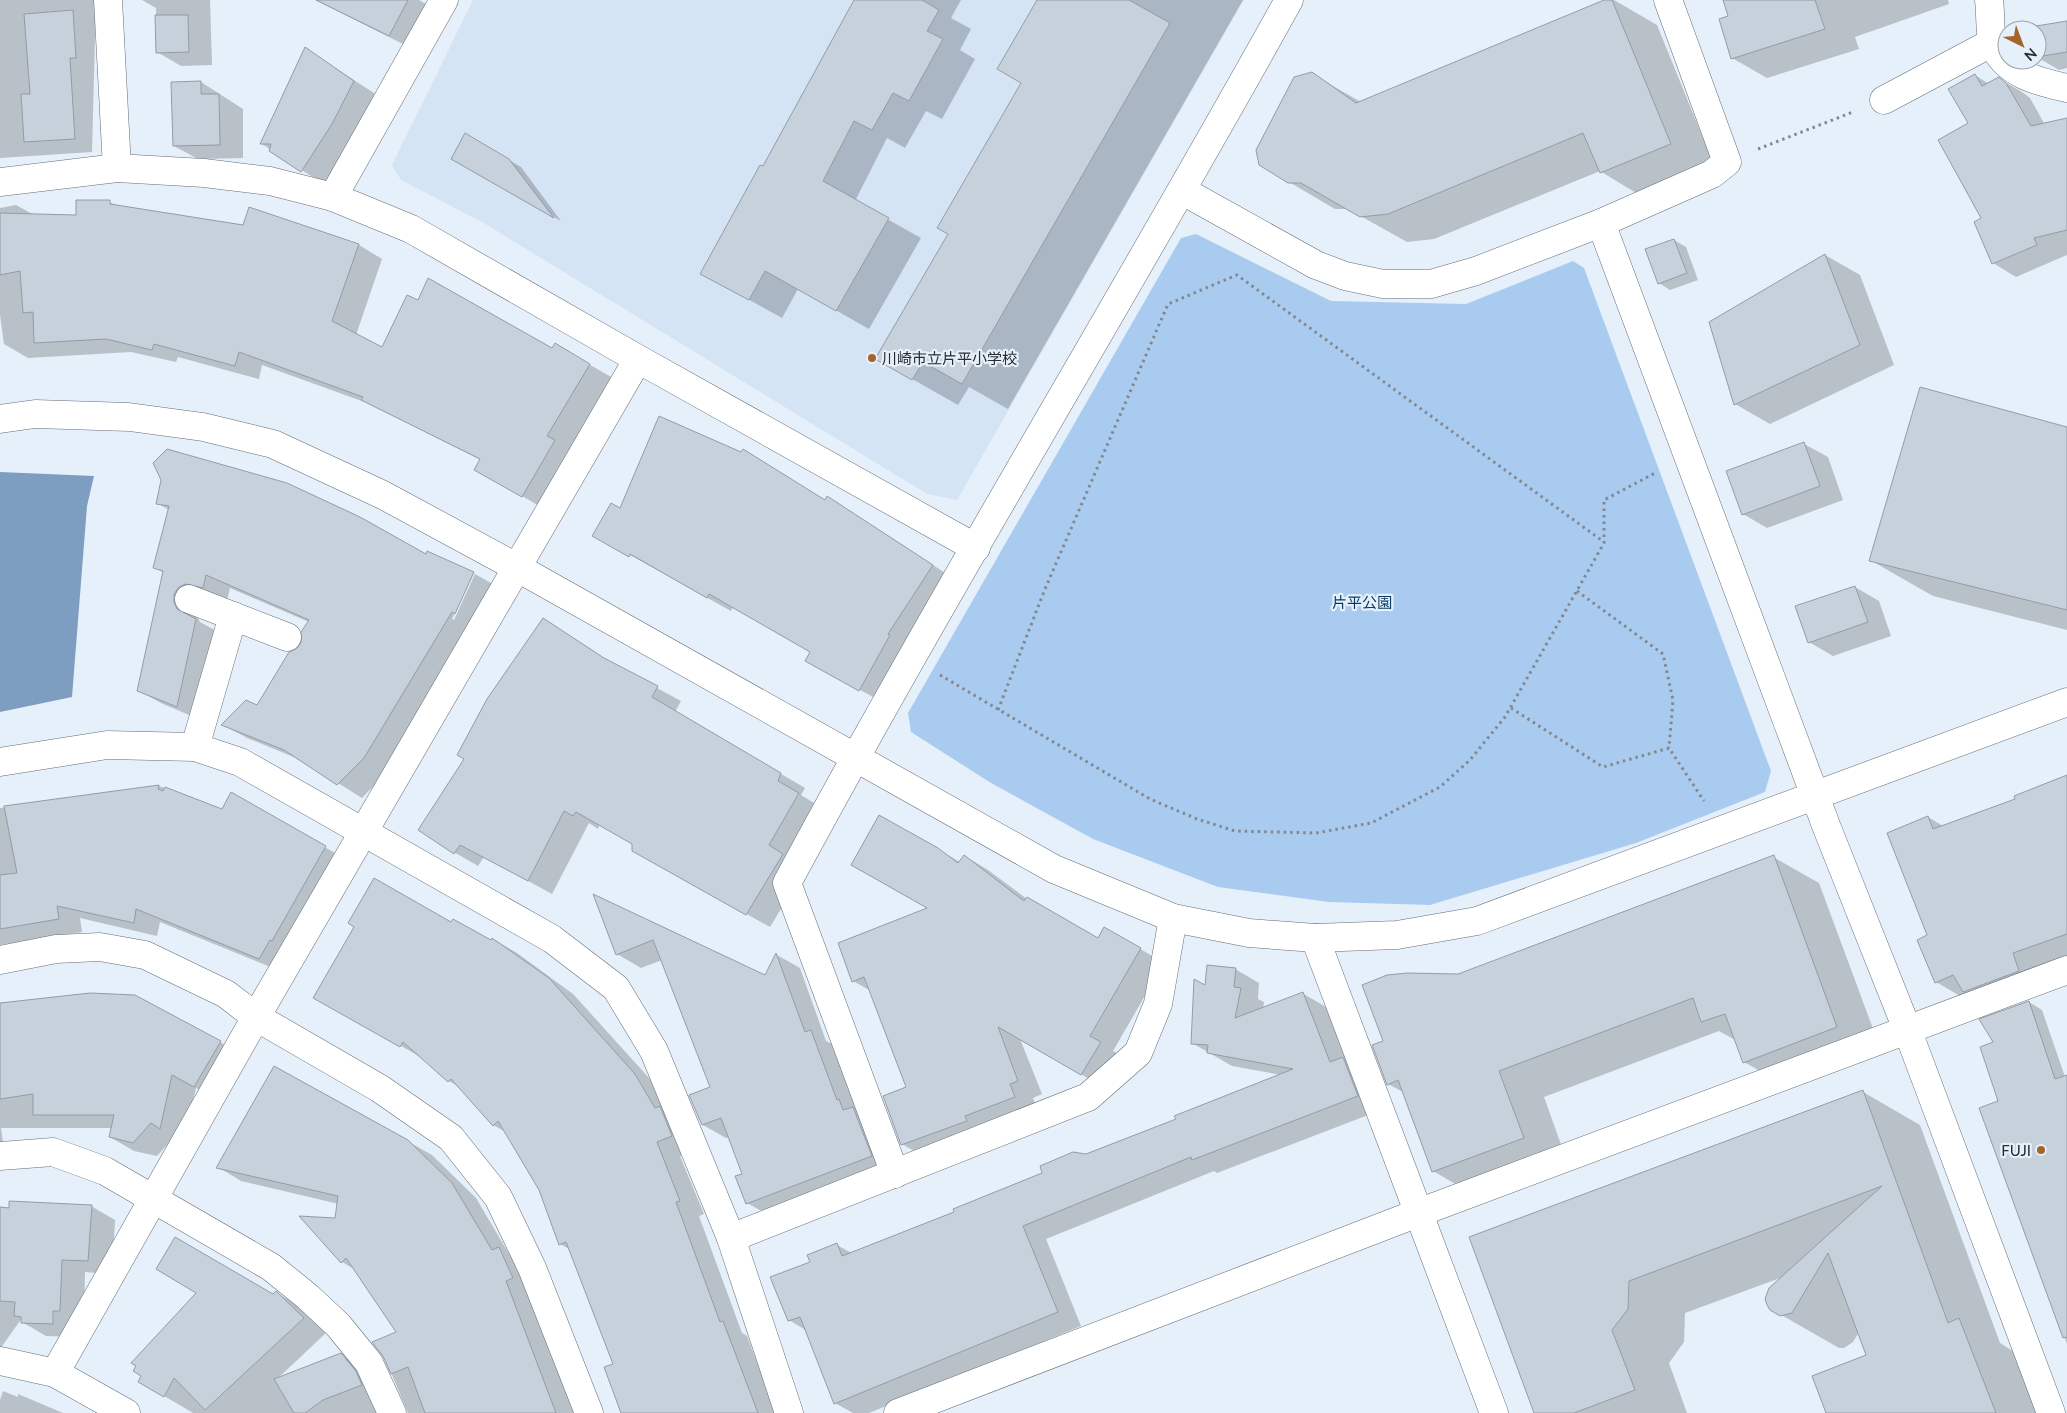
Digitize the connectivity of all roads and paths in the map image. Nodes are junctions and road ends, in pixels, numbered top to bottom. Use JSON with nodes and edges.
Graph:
{"nodes":[{"id":1,"x":108,"y":0,"type":"edge"},
{"id":2,"x":444,"y":0,"type":"edge"},
{"id":3,"x":1289,"y":0,"type":"edge"},
{"id":4,"x":1668,"y":0,"type":"edge"},
{"id":5,"x":1989,"y":0,"type":"edge"},
{"id":6,"x":1993,"y":42,"type":"junction"},
{"id":7,"x":2067,"y":88,"type":"edge"},
{"id":8,"x":1884,"y":100,"type":"joint"},
{"id":9,"x":1727,"y":162,"type":"junction"},
{"id":10,"x":117,"y":168,"type":"junction"},
{"id":11,"x":0,"y":182,"type":"edge"},
{"id":12,"x":1183,"y":191,"type":"junction"},
{"id":13,"x":334,"y":197,"type":"junction"},
{"id":14,"x":1601,"y":223,"type":"junction"},
{"id":15,"x":638,"y":359,"type":"junction"},
{"id":16,"x":0,"y":419,"type":"edge"},
{"id":17,"x":1689,"y":456,"type":"junction"},
{"id":18,"x":1604,"y":543,"type":"junction"},
{"id":19,"x":976,"y":548,"type":"junction"},
{"id":20,"x":516,"y":567,"type":"junction"},
{"id":21,"x":1576,"y":591,"type":"junction"},
{"id":22,"x":189,"y":598,"type":"dead end"},
{"id":23,"x":233,"y":616,"type":"junction"},
{"id":24,"x":287,"y":638,"type":"dead end"},
{"id":25,"x":911,"y":658,"type":"junction"},
{"id":26,"x":2067,"y":702,"type":"edge"},
{"id":27,"x":1510,"y":708,"type":"junction"},
{"id":28,"x":998,"y":710,"type":"junction"},
{"id":29,"x":195,"y":747,"type":"junction"},
{"id":30,"x":1670,"y":748,"type":"junction"},
{"id":31,"x":855,"y":757,"type":"junction"},
{"id":32,"x":0,"y":762,"type":"edge"},
{"id":33,"x":1815,"y":796,"type":"junction"},
{"id":34,"x":1706,"y":804,"type":"dead end"},
{"id":35,"x":364,"y":833,"type":"junction"},
{"id":36,"x":1173,"y":918,"type":"junction"},
{"id":37,"x":1315,"y":938,"type":"junction"},
{"id":38,"x":0,"y":960,"type":"edge"},
{"id":39,"x":2067,"y":970,"type":"edge"},
{"id":40,"x":256,"y":1017,"type":"junction"},
{"id":41,"x":1907,"y":1029,"type":"junction"},
{"id":42,"x":0,"y":1156,"type":"edge"},
{"id":43,"x":895,"y":1174,"type":"junction"},
{"id":44,"x":152,"y":1199,"type":"junction"},
{"id":45,"x":1418,"y":1213,"type":"junction"},
{"id":46,"x":731,"y":1238,"type":"junction"},
{"id":47,"x":0,"y":1361,"type":"edge"},
{"id":48,"x":55,"y":1373,"type":"junction"},
{"id":49,"x":126,"y":1413,"type":"edge"},
{"id":50,"x":392,"y":1413,"type":"edge"},
{"id":51,"x":589,"y":1413,"type":"edge"},
{"id":52,"x":789,"y":1413,"type":"edge"},
{"id":53,"x":898,"y":1413,"type":"edge"},
{"id":54,"x":1494,"y":1413,"type":"edge"},
{"id":55,"x":2051,"y":1413,"type":"edge"}],
"edges":[{"from":1,"to":10,"type":"street"},
{"from":2,"to":13,"type":"street"},
{"from":3,"to":12,"type":"street"},
{"from":4,"to":9,"type":"street"},
{"from":5,"to":6,"type":"street"},
{"from":6,"to":7,"type":"street"},
{"from":6,"to":8,"type":"street"},
{"from":8,"to":9,"type":"path"},
{"from":9,"to":14,"type":"street"},
{"from":10,"to":11,"type":"street"},
{"from":10,"to":13,"type":"street"},
{"from":12,"to":14,"type":"street"},
{"from":12,"to":19,"type":"street"},
{"from":13,"to":15,"type":"street"},
{"from":14,"to":17,"type":"street"},
{"from":15,"to":19,"type":"street"},
{"from":15,"to":20,"type":"street"},
{"from":16,"to":20,"type":"street"},
{"from":17,"to":18,"type":"path"},
{"from":17,"to":33,"type":"street"},
{"from":18,"to":21,"type":"path"},
{"from":18,"to":28,"type":"path"},
{"from":19,"to":25,"type":"street"},
{"from":20,"to":31,"type":"street"},
{"from":20,"to":35,"type":"street"},
{"from":21,"to":27,"type":"path"},
{"from":21,"to":30,"type":"path"},
{"from":22,"to":23,"type":"street"},
{"from":23,"to":24,"type":"street"},
{"from":23,"to":29,"type":"street"},
{"from":25,"to":28,"type":"path"},
{"from":25,"to":31,"type":"street"},
{"from":26,"to":33,"type":"street"},
{"from":27,"to":28,"type":"path"},
{"from":27,"to":30,"type":"path"},
{"from":29,"to":32,"type":"street"},
{"from":29,"to":35,"type":"street"},
{"from":30,"to":34,"type":"path"},
{"from":31,"to":36,"type":"street"},
{"from":31,"to":43,"type":"street"},
{"from":33,"to":37,"type":"street"},
{"from":33,"to":41,"type":"street"},
{"from":35,"to":40,"type":"street"},
{"from":35,"to":46,"type":"street"},
{"from":36,"to":37,"type":"street"},
{"from":36,"to":43,"type":"street"},
{"from":37,"to":45,"type":"street"},
{"from":38,"to":40,"type":"street"},
{"from":39,"to":41,"type":"street"},
{"from":40,"to":44,"type":"street"},
{"from":40,"to":51,"type":"street"},
{"from":41,"to":45,"type":"street"},
{"from":41,"to":55,"type":"street"},
{"from":42,"to":44,"type":"street"},
{"from":43,"to":46,"type":"street"},
{"from":44,"to":48,"type":"street"},
{"from":44,"to":50,"type":"street"},
{"from":45,"to":53,"type":"street"},
{"from":45,"to":54,"type":"street"},
{"from":46,"to":52,"type":"street"},
{"from":47,"to":48,"type":"street"},
{"from":48,"to":49,"type":"street"}]}
